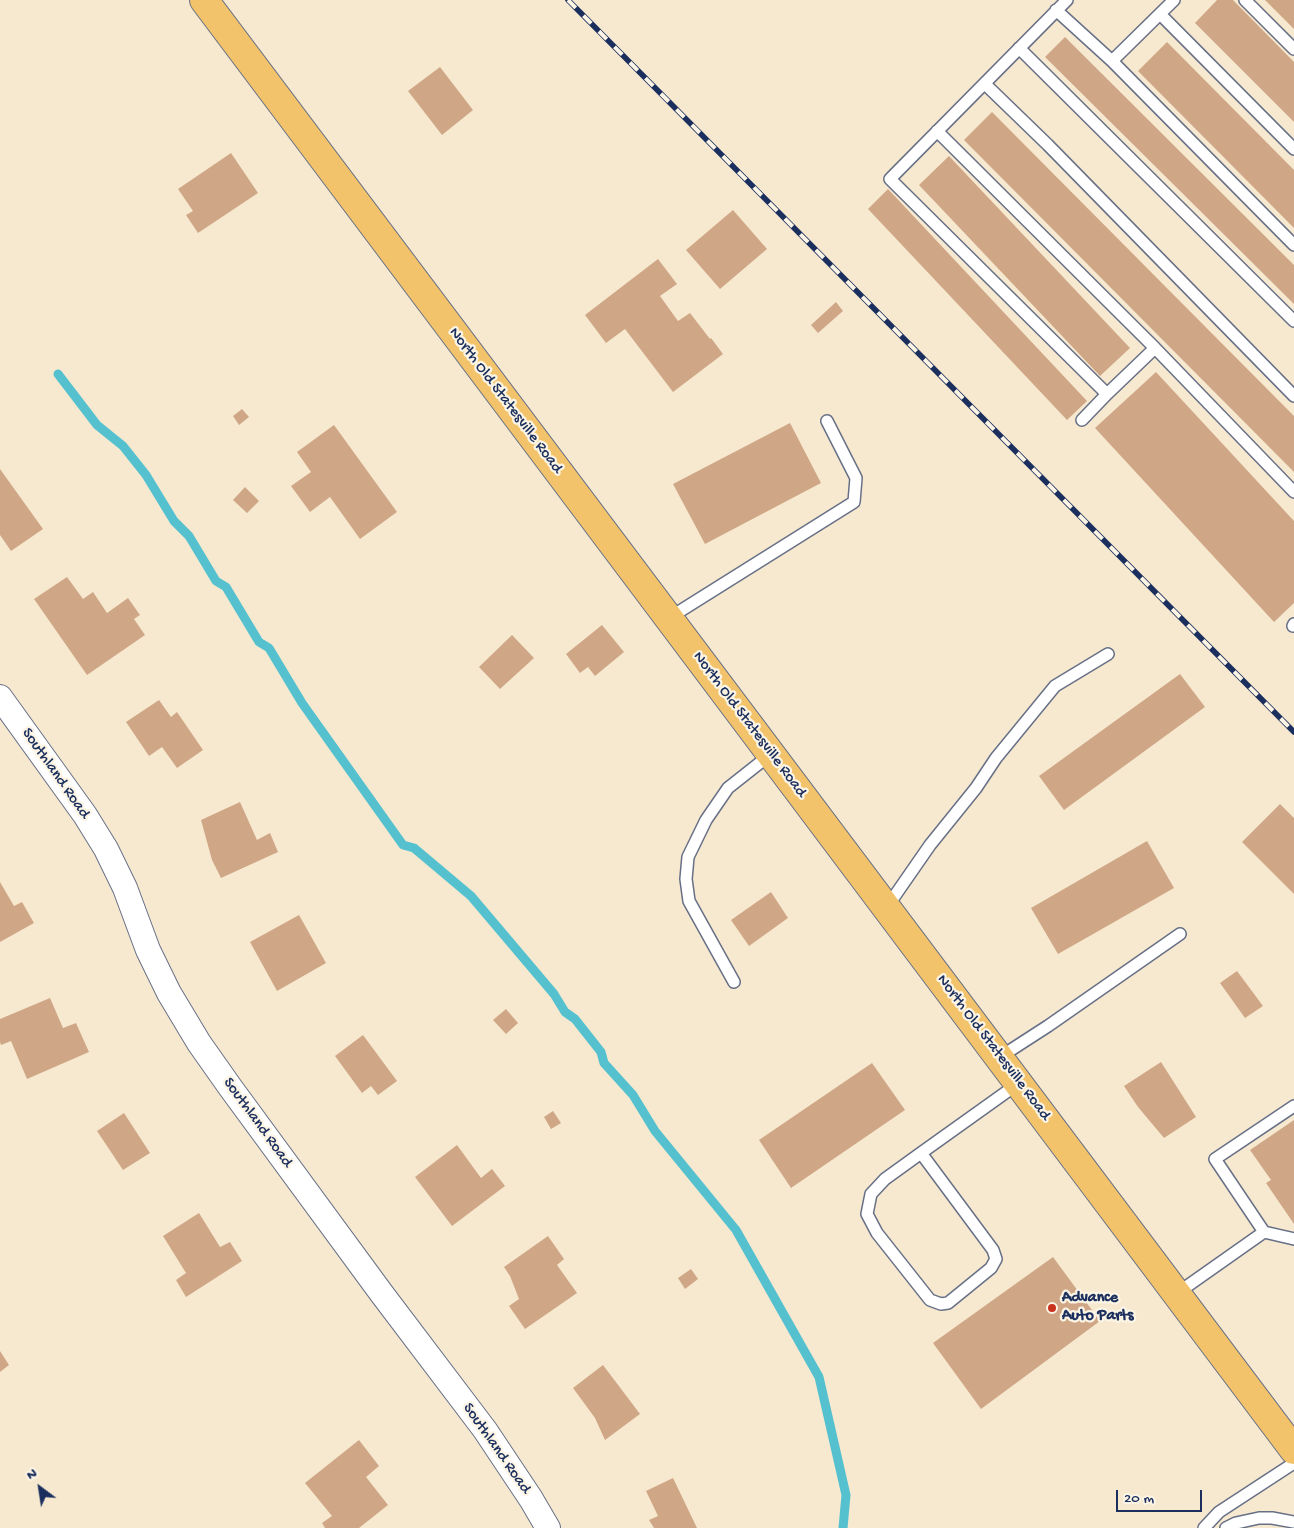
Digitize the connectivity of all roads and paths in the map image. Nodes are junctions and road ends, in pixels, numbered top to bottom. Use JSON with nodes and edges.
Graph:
{"nodes":[{"id":1,"x":204,"y":0,"type":"edge"},
{"id":2,"x":1067,"y":0,"type":"edge"},
{"id":3,"x":1174,"y":0,"type":"edge"},
{"id":4,"x":1245,"y":0,"type":"edge"},
{"id":5,"x":1056,"y":10,"type":"junction"},
{"id":6,"x":1160,"y":14,"type":"junction"},
{"id":7,"x":1019,"y":48,"type":"junction"},
{"id":8,"x":1294,"y":49,"type":"edge"},
{"id":9,"x":1112,"y":62,"type":"junction"},
{"id":10,"x":985,"y":84,"type":"junction"},
{"id":11,"x":937,"y":131,"type":"junction"},
{"id":12,"x":1294,"y":149,"type":"edge"},
{"id":13,"x":1294,"y":245,"type":"edge"},
{"id":14,"x":1294,"y":321,"type":"edge"},
{"id":15,"x":1155,"y":348,"type":"junction"},
{"id":16,"x":1107,"y":394,"type":"junction"},
{"id":17,"x":1294,"y":396,"type":"edge"},
{"id":18,"x":1082,"y":420,"type":"dead end"},
{"id":19,"x":827,"y":421,"type":"dead end"},
{"id":20,"x":1294,"y":492,"type":"edge"},
{"id":21,"x":668,"y":618,"type":"junction"},
{"id":22,"x":1108,"y":654,"type":"dead end"},
{"id":23,"x":0,"y":697,"type":"edge"},
{"id":24,"x":771,"y":754,"type":"junction"},
{"id":25,"x":887,"y":907,"type":"junction"},
{"id":26,"x":1180,"y":934,"type":"dead end"},
{"id":27,"x":734,"y":982,"type":"dead end"},
{"id":28,"x":1000,"y":1057,"type":"junction"},
{"id":29,"x":1019,"y":1083,"type":"junction"},
{"id":30,"x":1294,"y":1106,"type":"edge"},
{"id":31,"x":921,"y":1153,"type":"junction"},
{"id":32,"x":1264,"y":1232,"type":"junction"},
{"id":33,"x":1294,"y":1239,"type":"edge"},
{"id":34,"x":1176,"y":1294,"type":"junction"},
{"id":35,"x":1294,"y":1450,"type":"edge"},
{"id":36,"x":1294,"y":1463,"type":"edge"},
{"id":37,"x":1294,"y":1522,"type":"edge"},
{"id":38,"x":548,"y":1528,"type":"edge"},
{"id":39,"x":1204,"y":1528,"type":"edge"},
{"id":40,"x":1226,"y":1528,"type":"edge"}],
"edges":[{"from":1,"to":21,"type":"main road","name":"North Old Statesville Road"},
{"from":2,"to":5,"type":"lane"},
{"from":3,"to":6,"type":"lane"},
{"from":4,"to":8,"type":"lane"},
{"from":5,"to":7,"type":"lane"},
{"from":5,"to":9,"type":"lane"},
{"from":6,"to":9,"type":"lane"},
{"from":6,"to":12,"type":"lane"},
{"from":7,"to":10,"type":"lane"},
{"from":7,"to":14,"type":"lane"},
{"from":9,"to":13,"type":"lane"},
{"from":10,"to":11,"type":"lane"},
{"from":10,"to":17,"type":"lane"},
{"from":11,"to":15,"type":"lane"},
{"from":11,"to":16,"type":"lane"},
{"from":15,"to":16,"type":"lane"},
{"from":15,"to":20,"type":"lane"},
{"from":16,"to":18,"type":"lane"},
{"from":19,"to":21,"type":"lane"},
{"from":21,"to":24,"type":"main road","name":"North Old Statesville Road"},
{"from":22,"to":25,"type":"lane"},
{"from":23,"to":38,"type":"street","name":"Southland Road"},
{"from":24,"to":25,"type":"main road","name":"North Old Statesville Road"},
{"from":24,"to":27,"type":"lane"},
{"from":25,"to":28,"type":"main road","name":"North Old Statesville Road"},
{"from":26,"to":28,"type":"lane"},
{"from":28,"to":29,"type":"main road","name":"North Old Statesville Road"},
{"from":29,"to":31,"type":"lane"},
{"from":29,"to":34,"type":"main road","name":"North Old Statesville Road"},
{"from":30,"to":32,"type":"lane"},
{"from":31,"to":31,"type":"lane"},
{"from":32,"to":33,"type":"lane"},
{"from":32,"to":34,"type":"lane"},
{"from":34,"to":35,"type":"main road","name":"North Old Statesville Road"},
{"from":36,"to":39,"type":"lane"},
{"from":37,"to":40,"type":"lane"}]}
